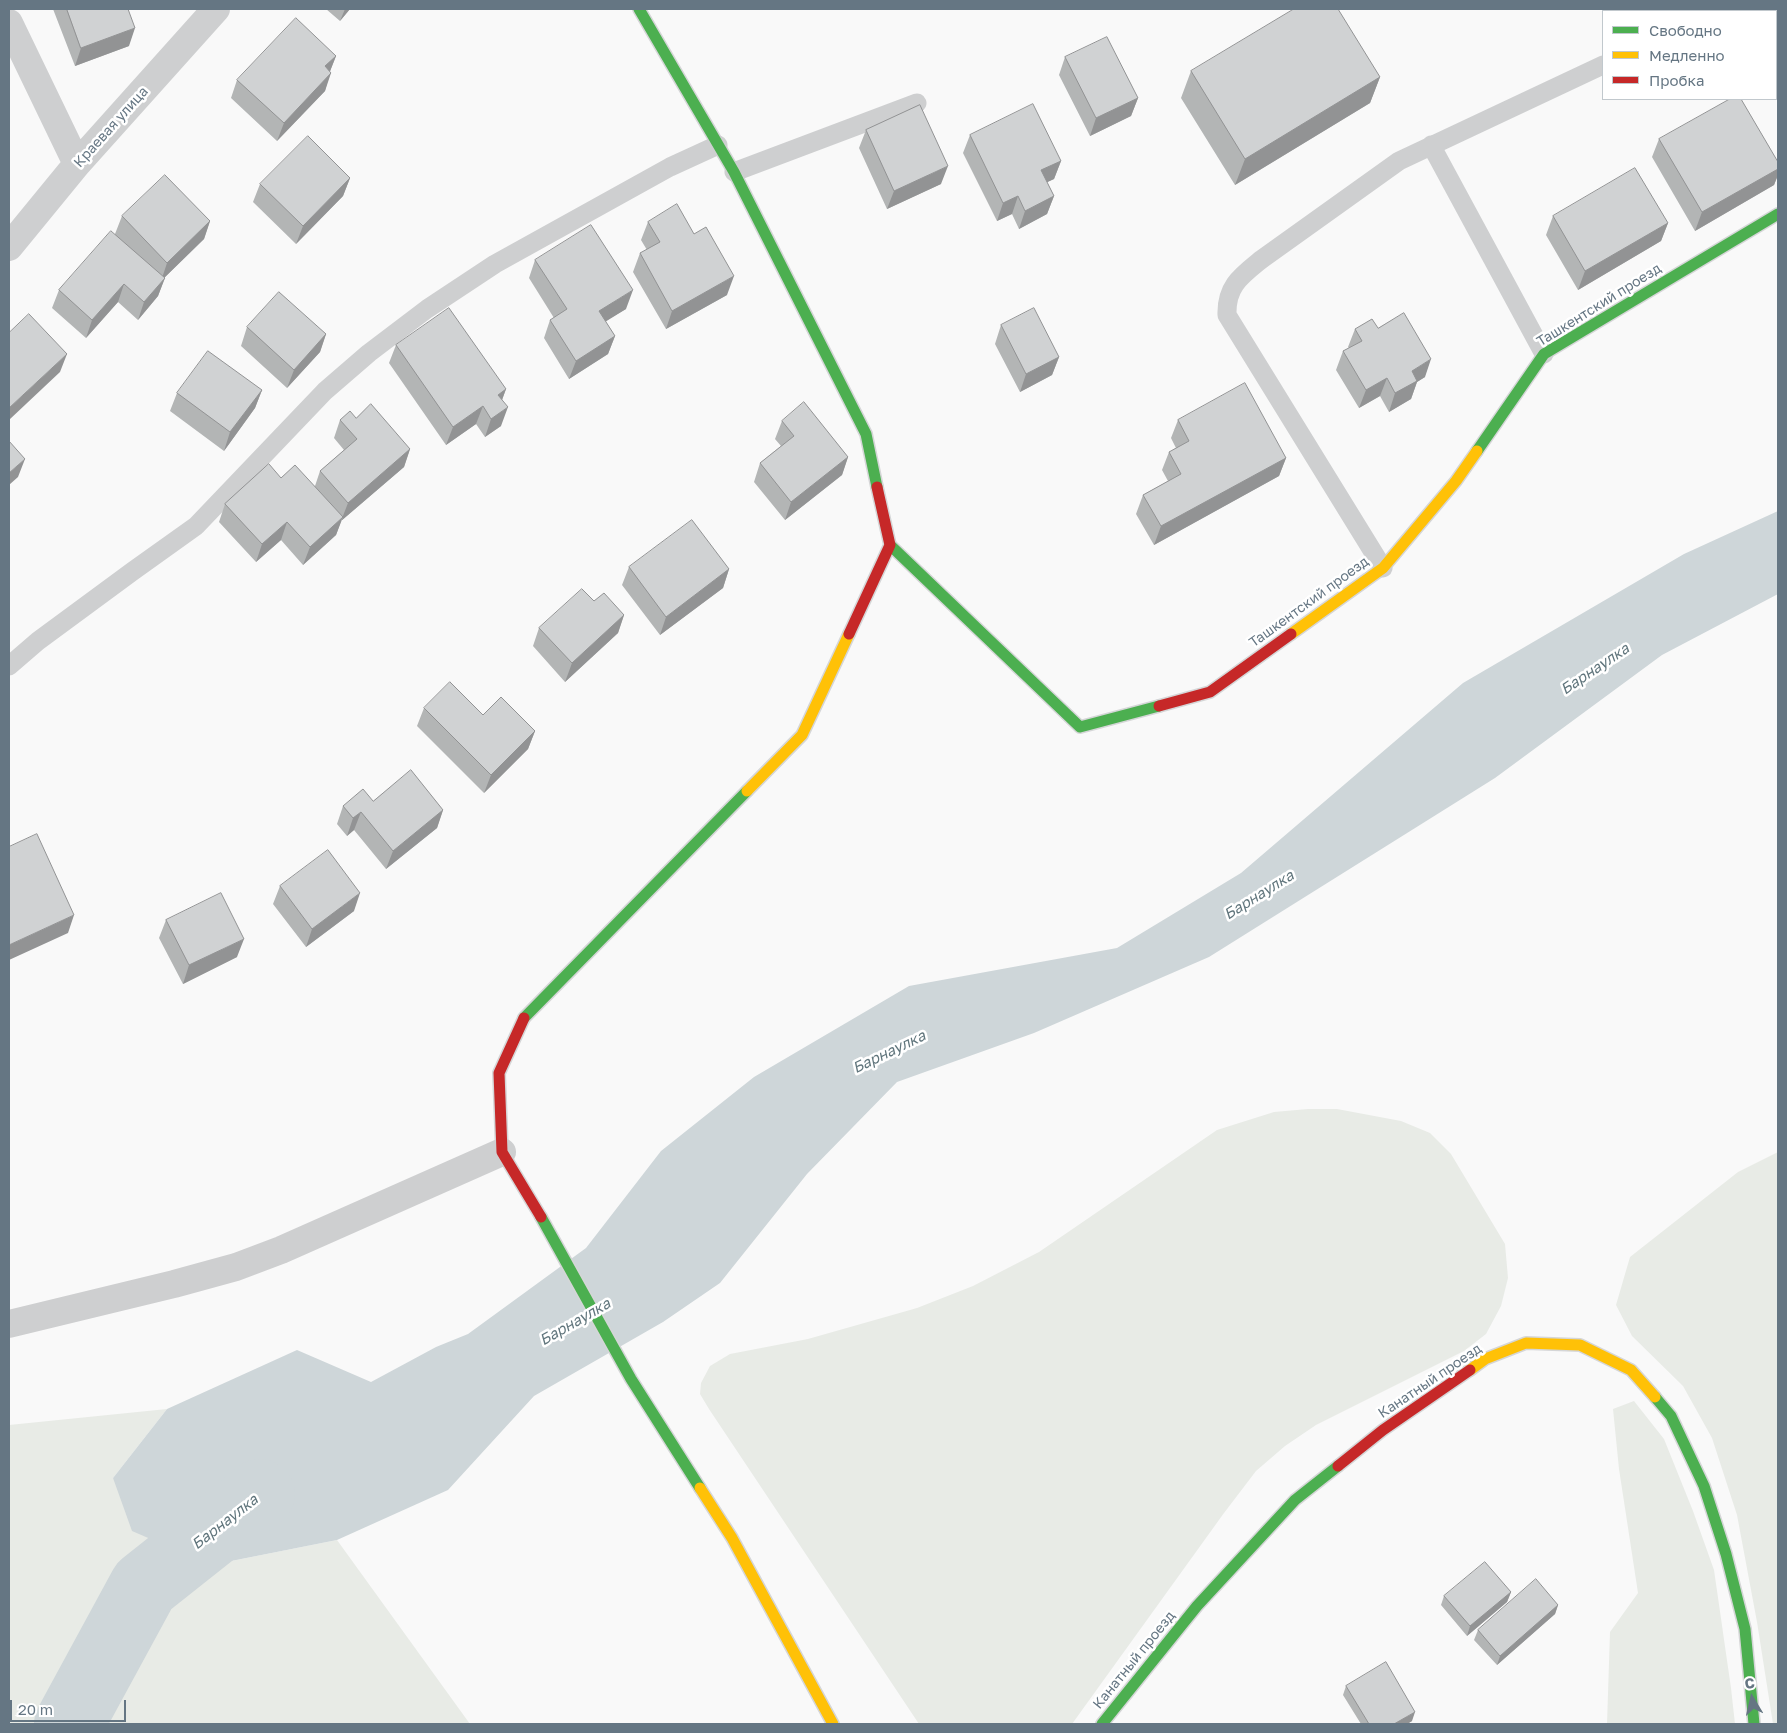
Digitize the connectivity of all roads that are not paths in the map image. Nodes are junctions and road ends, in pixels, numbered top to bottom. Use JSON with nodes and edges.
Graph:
{"nodes":[{"id":1,"x":216,"y":9,"type":"edge"},
{"id":2,"x":639,"y":9,"type":"edge"},
{"id":3,"x":9,"y":23,"type":"edge"},
{"id":4,"x":1602,"y":65,"type":"edge"},
{"id":5,"x":918,"y":103,"type":"dead end"},
{"id":6,"x":718,"y":145,"type":"junction"},
{"id":7,"x":1430,"y":145,"type":"junction"},
{"id":8,"x":77,"y":164,"type":"junction"},
{"id":9,"x":734,"y":172,"type":"junction"},
{"id":10,"x":1778,"y":214,"type":"edge"},
{"id":11,"x":9,"y":247,"type":"edge"},
{"id":12,"x":1544,"y":354,"type":"junction"},
{"id":13,"x":890,"y":546,"type":"junction"},
{"id":14,"x":1383,"y":568,"type":"junction"},
{"id":15,"x":9,"y":666,"type":"edge"},
{"id":16,"x":502,"y":1152,"type":"junction"},
{"id":17,"x":9,"y":1324,"type":"edge"},
{"id":18,"x":832,"y":1724,"type":"edge"},
{"id":19,"x":1102,"y":1724,"type":"edge"},
{"id":20,"x":1754,"y":1724,"type":"edge"}],
"edges":[{"from":1,"to":8,"type":"street","name":"Краевая улица"},
{"from":2,"to":6,"type":"street"},
{"from":3,"to":8,"type":"street"},
{"from":4,"to":7,"type":"lane"},
{"from":5,"to":9,"type":"lane"},
{"from":6,"to":9,"type":"street"},
{"from":6,"to":15,"type":"lane"},
{"from":7,"to":12,"type":"lane"},
{"from":7,"to":14,"type":"lane"},
{"from":8,"to":11,"type":"street","name":"Краевая улица"},
{"from":9,"to":13,"type":"street"},
{"from":10,"to":12,"type":"street","name":"Ташкентский проезд"},
{"from":12,"to":14,"type":"street","name":"Ташкентский проезд"},
{"from":13,"to":14,"type":"street","name":"Ташкентский проезд"},
{"from":13,"to":16,"type":"street"},
{"from":16,"to":17,"type":"street"},
{"from":16,"to":18,"type":"street"},
{"from":19,"to":20,"type":"street","name":"Канатный проезд"}]}
